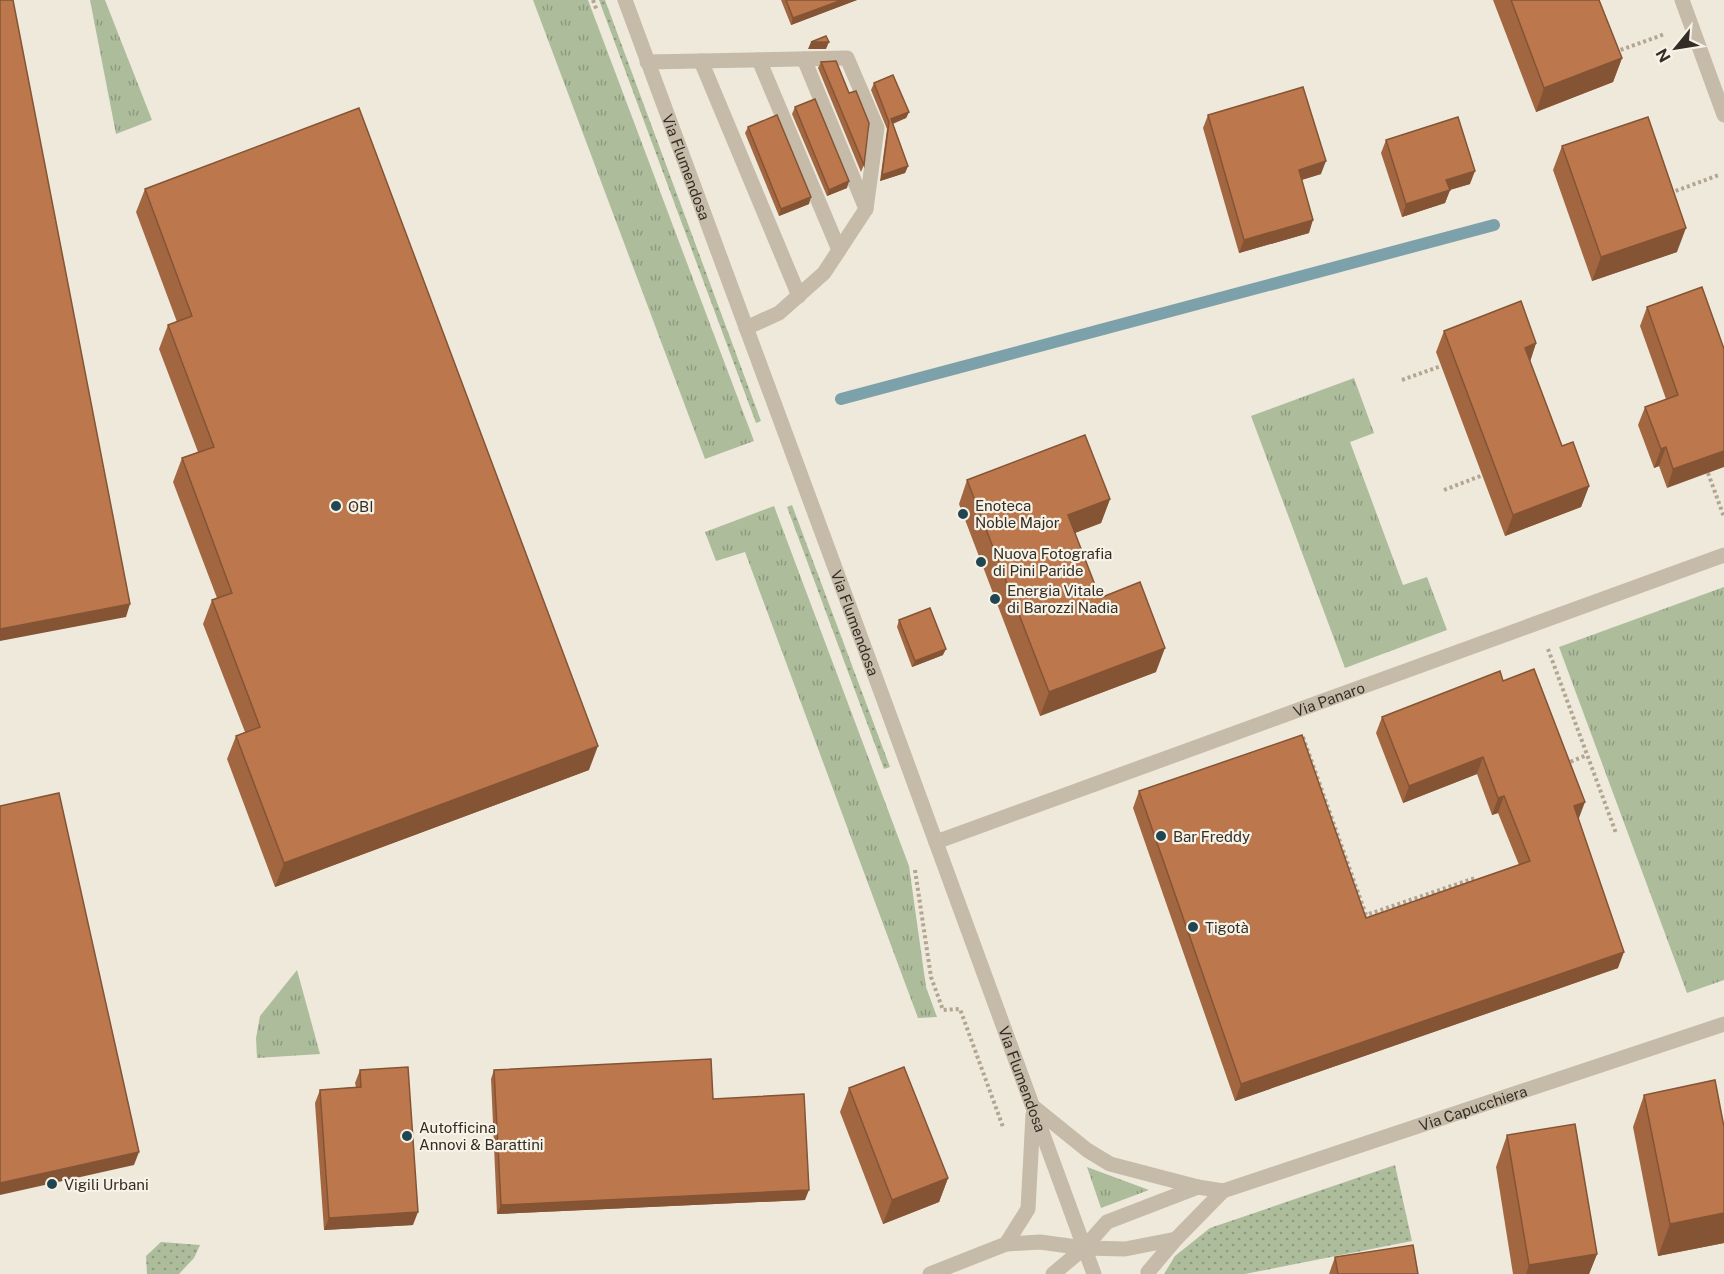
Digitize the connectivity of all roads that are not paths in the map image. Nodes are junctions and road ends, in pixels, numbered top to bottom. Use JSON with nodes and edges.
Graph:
{"nodes":[{"id":1,"x":625,"y":0,"type":"edge"},
{"id":2,"x":1682,"y":0,"type":"edge"},
{"id":3,"x":804,"y":59,"type":"junction"},
{"id":4,"x":759,"y":60,"type":"junction"},
{"id":5,"x":701,"y":61,"type":"junction"},
{"id":6,"x":647,"y":62,"type":"junction"},
{"id":7,"x":1721,"y":101,"type":"edge"},
{"id":8,"x":1724,"y":115,"type":"edge"},
{"id":9,"x":866,"y":209,"type":"junction"},
{"id":10,"x":839,"y":250,"type":"junction"},
{"id":11,"x":799,"y":296,"type":"junction"},
{"id":12,"x":746,"y":328,"type":"junction"},
{"id":13,"x":1724,"y":555,"type":"edge"},
{"id":14,"x":936,"y":842,"type":"junction"},
{"id":15,"x":1724,"y":1024,"type":"edge"},
{"id":16,"x":1034,"y":1106,"type":"junction"},
{"id":17,"x":1198,"y":1187,"type":"junction"},
{"id":18,"x":1223,"y":1191,"type":"junction"},
{"id":19,"x":1176,"y":1239,"type":"junction"},
{"id":20,"x":1006,"y":1244,"type":"junction"},
{"id":21,"x":1084,"y":1248,"type":"junction"},
{"id":22,"x":930,"y":1274,"type":"edge"},
{"id":23,"x":1053,"y":1274,"type":"edge"},
{"id":24,"x":1094,"y":1274,"type":"edge"},
{"id":25,"x":1148,"y":1274,"type":"edge"}],
"edges":[{"from":1,"to":6,"type":"street","name":"Via Flumendosa"},
{"from":2,"to":7,"type":"street"},
{"from":3,"to":4,"type":"street"},
{"from":3,"to":9,"type":"street"},
{"from":3,"to":9,"type":"street"},
{"from":4,"to":5,"type":"street"},
{"from":4,"to":10,"type":"street"},
{"from":5,"to":6,"type":"street"},
{"from":5,"to":11,"type":"street"},
{"from":6,"to":12,"type":"street","name":"Via Flumendosa"},
{"from":7,"to":8,"type":"street"},
{"from":9,"to":10,"type":"street"},
{"from":10,"to":11,"type":"street"},
{"from":11,"to":12,"type":"street"},
{"from":12,"to":14,"type":"street","name":"Via Flumendosa"},
{"from":13,"to":14,"type":"street","name":"Via Panaro"},
{"from":14,"to":16,"type":"street","name":"Via Flumendosa"},
{"from":15,"to":18,"type":"street","name":"Via Capucchiera"},
{"from":16,"to":17,"type":"street","name":"Via Capucchiera"},
{"from":16,"to":20,"type":"street"},
{"from":16,"to":21,"type":"street","name":"Via Flumendosa"},
{"from":17,"to":18,"type":"street","name":"Via Capucchiera"},
{"from":17,"to":21,"type":"street"},
{"from":18,"to":19,"type":"street","name":"Via Capucchiera"},
{"from":19,"to":21,"type":"street"},
{"from":19,"to":25,"type":"street","name":"Via Capucchiera"},
{"from":20,"to":21,"type":"street"},
{"from":20,"to":22,"type":"street"},
{"from":21,"to":23,"type":"street"},
{"from":21,"to":24,"type":"street","name":"Via Flumendosa"}]}
